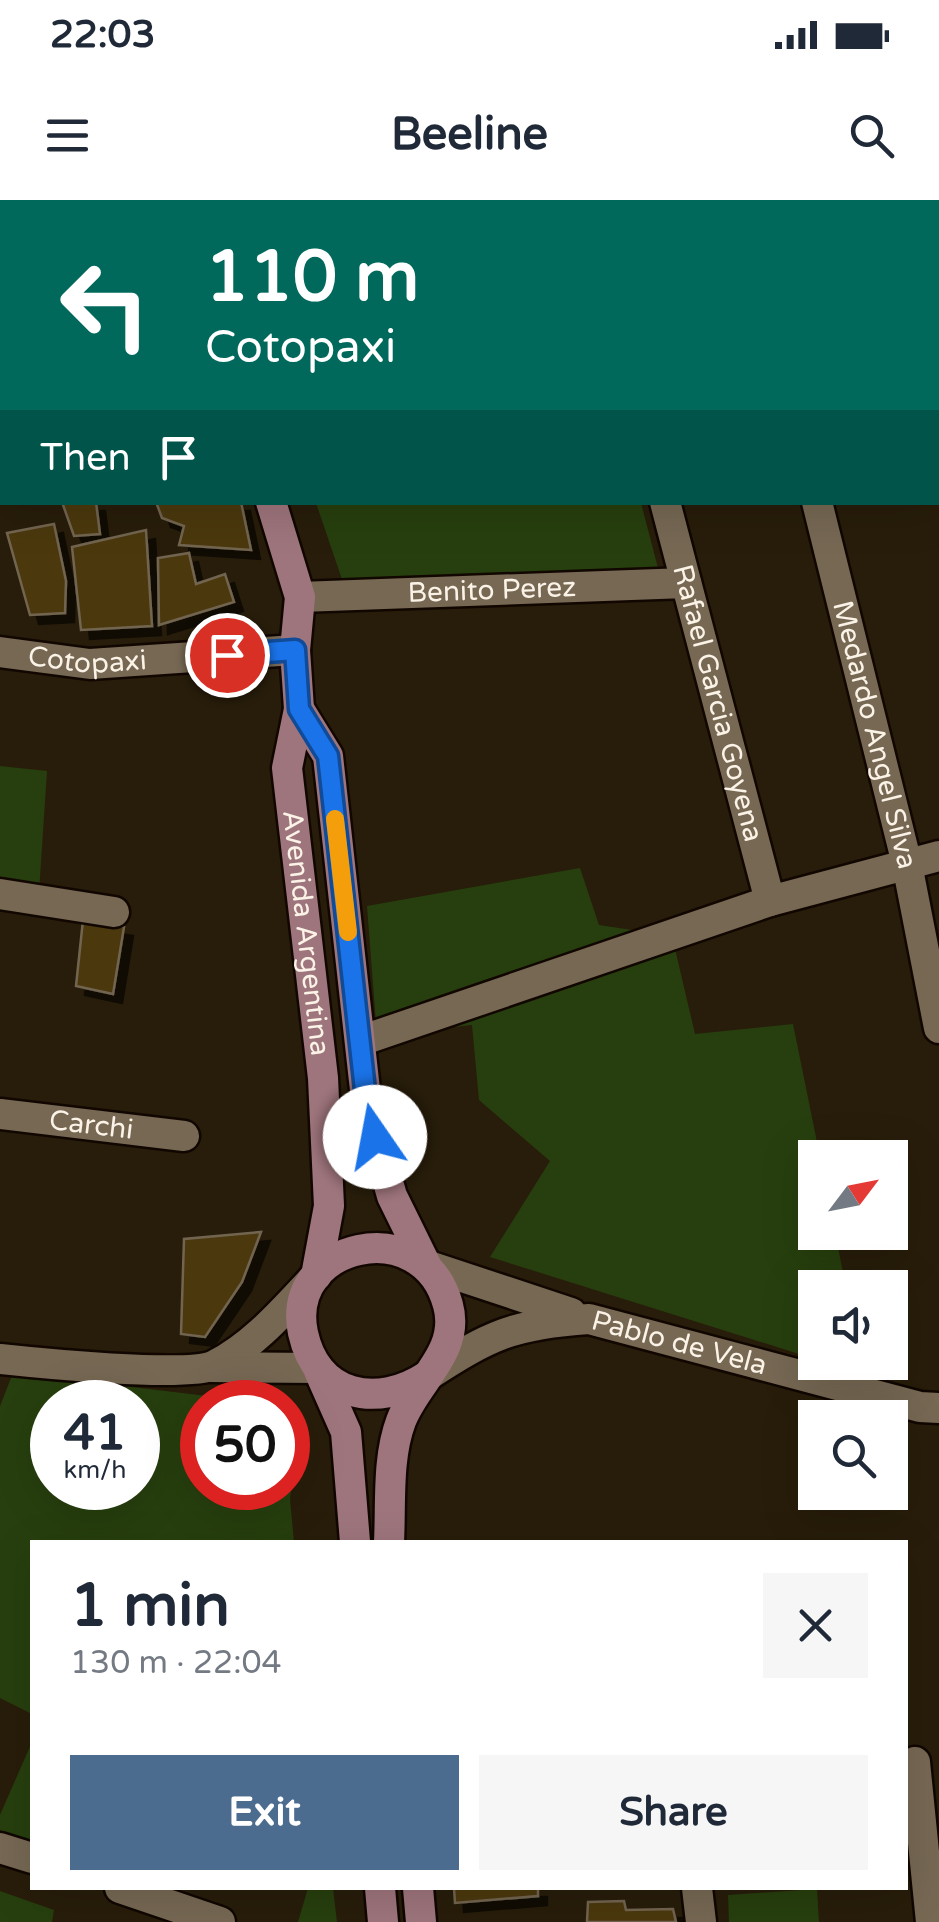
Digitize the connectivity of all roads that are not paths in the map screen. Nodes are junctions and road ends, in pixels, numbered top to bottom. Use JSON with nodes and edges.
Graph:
{"nodes":[{"id":1,"x":272,"y":505,"type":"edge"},
{"id":2,"x":667,"y":505,"type":"edge"},
{"id":3,"x":818,"y":505,"type":"edge"},
{"id":4,"x":686,"y":583,"type":"junction"},
{"id":5,"x":300,"y":597,"type":"junction"},
{"id":6,"x":295,"y":650,"type":"junction"},
{"id":7,"x":0,"y":652,"type":"edge"},
{"id":8,"x":299,"y":709,"type":"junction"},
{"id":9,"x":939,"y":856,"type":"edge"},
{"id":10,"x":907,"y":864,"type":"junction"},
{"id":11,"x":0,"y":894,"type":"edge"},
{"id":12,"x":770,"y":901,"type":"junction"},
{"id":13,"x":114,"y":912,"type":"dead end"},
{"id":14,"x":939,"y":1028,"type":"edge"},
{"id":15,"x":360,"y":1041,"type":"junction"},
{"id":16,"x":0,"y":1114,"type":"edge"},
{"id":17,"x":184,"y":1136,"type":"dead end"},
{"id":18,"x":426,"y":1266,"type":"junction"},
{"id":19,"x":316,"y":1276,"type":"junction"},
{"id":20,"x":588,"y":1319,"type":"junction"},
{"id":21,"x":0,"y":1359,"type":"edge"},
{"id":22,"x":212,"y":1367,"type":"junction"},
{"id":23,"x":318,"y":1368,"type":"junction"},
{"id":24,"x":427,"y":1376,"type":"junction"},
{"id":25,"x":939,"y":1408,"type":"edge"},
{"id":26,"x":355,"y":1540,"type":"edge"},
{"id":27,"x":389,"y":1540,"type":"edge"},
{"id":28,"x":920,"y":1762,"type":"edge"},
{"id":29,"x":0,"y":1848,"type":"edge"},
{"id":30,"x":30,"y":1857,"type":"edge"},
{"id":31,"x":126,"y":1890,"type":"edge"},
{"id":32,"x":380,"y":1890,"type":"edge"},
{"id":33,"x":418,"y":1890,"type":"edge"},
{"id":34,"x":697,"y":1890,"type":"edge"},
{"id":35,"x":220,"y":1922,"type":"edge"},
{"id":36,"x":383,"y":1922,"type":"edge"},
{"id":37,"x":422,"y":1922,"type":"edge"},
{"id":38,"x":701,"y":1922,"type":"edge"},
{"id":39,"x":931,"y":1922,"type":"edge"}],
"edges":[{"from":1,"to":5,"type":"main road","name":"Avenida Argentina"},
{"from":2,"to":4,"type":"street","name":"Rafael Garcia Goyena"},
{"from":3,"to":10,"type":"street","name":"Medardo Angel Silva"},
{"from":4,"to":5,"type":"street","name":"Benito Perez"},
{"from":4,"to":12,"type":"street","name":"Rafael Garcia Goyena"},
{"from":5,"to":6,"type":"main road","name":"Avenida Argentina"},
{"from":6,"to":7,"type":"street","name":"Cotopaxi"},
{"from":6,"to":8,"type":"main road","name":"Avenida Argentina"},
{"from":8,"to":15,"type":"main road","name":"Avenida Argentina"},
{"from":8,"to":19,"type":"main road","name":"Avenida Argentina"},
{"from":9,"to":10,"type":"street"},
{"from":10,"to":12,"type":"street"},
{"from":10,"to":14,"type":"street","name":"Medardo Angel Silva"},
{"from":11,"to":13,"type":"street"},
{"from":12,"to":15,"type":"street"},
{"from":15,"to":18,"type":"main road","name":"Avenida Argentina"},
{"from":16,"to":17,"type":"street","name":"Carchi"},
{"from":18,"to":19,"type":"main road"},
{"from":18,"to":20,"type":"street"},
{"from":18,"to":24,"type":"main road"},
{"from":19,"to":22,"type":"street"},
{"from":19,"to":23,"type":"main road"},
{"from":20,"to":24,"type":"street","name":"Pablo de Vela"},
{"from":20,"to":25,"type":"street","name":"Pablo de Vela"},
{"from":21,"to":22,"type":"street"},
{"from":22,"to":23,"type":"street"},
{"from":23,"to":24,"type":"main road"},
{"from":23,"to":26,"type":"main road"},
{"from":24,"to":27,"type":"main road"},
{"from":28,"to":39,"type":"street"},
{"from":29,"to":30,"type":"street"},
{"from":31,"to":35,"type":"street"},
{"from":32,"to":36,"type":"main road"},
{"from":33,"to":37,"type":"main road"},
{"from":34,"to":38,"type":"street"}]}
